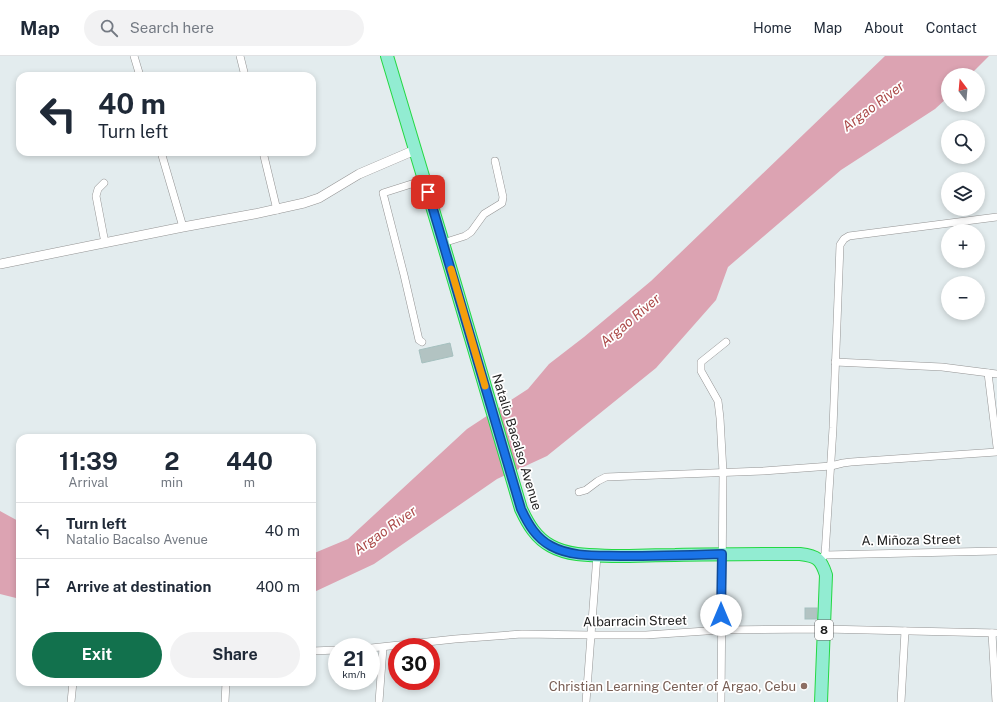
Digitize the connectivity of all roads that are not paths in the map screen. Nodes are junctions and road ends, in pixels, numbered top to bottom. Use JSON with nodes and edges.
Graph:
{"nodes":[{"id":1,"x":134,"y":56,"type":"edge"},
{"id":2,"x":240,"y":56,"type":"edge"},
{"id":3,"x":387,"y":56,"type":"edge"},
{"id":4,"x":139,"y":72,"type":"edge"},
{"id":5,"x":244,"y":72,"type":"edge"},
{"id":6,"x":415,"y":150,"type":"junction"},
{"id":7,"x":163,"y":156,"type":"edge"},
{"id":8,"x":264,"y":156,"type":"edge"},
{"id":9,"x":495,"y":161,"type":"dead end"},
{"id":10,"x":424,"y":180,"type":"junction"},
{"id":11,"x":104,"y":182,"type":"dead end"},
{"id":12,"x":277,"y":210,"type":"junction"},
{"id":13,"x":997,"y":217,"type":"edge"},
{"id":14,"x":183,"y":227,"type":"junction"},
{"id":15,"x":105,"y":243,"type":"junction"},
{"id":16,"x":443,"y":243,"type":"junction"},
{"id":17,"x":0,"y":264,"type":"edge"},
{"id":18,"x":422,"y":342,"type":"dead end"},
{"id":19,"x":726,"y":342,"type":"dead end"},
{"id":20,"x":835,"y":362,"type":"junction"},
{"id":21,"x":988,"y":372,"type":"junction"},
{"id":22,"x":997,"y":374,"type":"edge"},
{"id":23,"x":997,"y":447,"type":"edge"},
{"id":24,"x":997,"y":452,"type":"edge"},
{"id":25,"x":831,"y":466,"type":"junction"},
{"id":26,"x":723,"y":472,"type":"junction"},
{"id":27,"x":579,"y":492,"type":"dead end"},
{"id":28,"x":997,"y":551,"type":"edge"},
{"id":29,"x":722,"y":554,"type":"junction"},
{"id":30,"x":597,"y":555,"type":"junction"},
{"id":31,"x":822,"y":557,"type":"junction"},
{"id":32,"x":824,"y":629,"type":"junction"},
{"id":33,"x":721,"y":630,"type":"junction"},
{"id":34,"x":905,"y":632,"type":"junction"},
{"id":35,"x":995,"y":633,"type":"edge"},
{"id":36,"x":591,"y":635,"type":"junction"},
{"id":37,"x":383,"y":648,"type":"joint"},
{"id":38,"x":328,"y":650,"type":"edge"},
{"id":39,"x":316,"y":651,"type":"edge"},
{"id":40,"x":73,"y":686,"type":"edge"},
{"id":41,"x":226,"y":686,"type":"edge"},
{"id":42,"x":71,"y":702,"type":"edge"},
{"id":43,"x":225,"y":702,"type":"edge"},
{"id":44,"x":379,"y":702,"type":"edge"},
{"id":45,"x":586,"y":702,"type":"edge"},
{"id":46,"x":721,"y":702,"type":"edge"},
{"id":47,"x":821,"y":702,"type":"edge"},
{"id":48,"x":901,"y":702,"type":"edge"},
{"id":49,"x":996,"y":702,"type":"edge"}],
"edges":[{"from":1,"to":4,"type":"street"},
{"from":2,"to":5,"type":"street"},
{"from":3,"to":6,"type":"highway","name":"Natalio Bacalso Avenue"},
{"from":6,"to":10,"type":"highway","name":"Natalio Bacalso Avenue"},
{"from":6,"to":12,"type":"street"},
{"from":7,"to":14,"type":"street"},
{"from":8,"to":12,"type":"street"},
{"from":9,"to":16,"type":"street"},
{"from":10,"to":16,"type":"highway","name":"Natalio Bacalso Avenue"},
{"from":10,"to":18,"type":"street"},
{"from":11,"to":15,"type":"street"},
{"from":12,"to":14,"type":"street"},
{"from":13,"to":20,"type":"street"},
{"from":14,"to":15,"type":"street"},
{"from":15,"to":17,"type":"street"},
{"from":16,"to":30,"type":"highway","name":"Natalio Bacalso Avenue"},
{"from":19,"to":26,"type":"street"},
{"from":20,"to":21,"type":"street"},
{"from":20,"to":25,"type":"street"},
{"from":21,"to":22,"type":"street"},
{"from":21,"to":23,"type":"street"},
{"from":24,"to":25,"type":"street"},
{"from":25,"to":26,"type":"street"},
{"from":25,"to":31,"type":"street"},
{"from":26,"to":27,"type":"street"},
{"from":26,"to":29,"type":"street"},
{"from":28,"to":31,"type":"street","name":"A. Miñoza Street"},
{"from":29,"to":30,"type":"highway","name":"Natalio Bacalso Avenue"},
{"from":29,"to":31,"type":"highway","name":"Natalio Bacalso Avenue"},
{"from":29,"to":33,"type":"street"},
{"from":30,"to":36,"type":"street"},
{"from":31,"to":32,"type":"highway","number":"8"},
{"from":32,"to":33,"type":"street","name":"Albarracin Street"},
{"from":32,"to":34,"type":"street","name":"Albarracin Street"},
{"from":32,"to":47,"type":"highway","number":"8"},
{"from":33,"to":36,"type":"street","name":"Albarracin Street"},
{"from":33,"to":46,"type":"street"},
{"from":34,"to":35,"type":"street","name":"Albarracin Street"},
{"from":34,"to":48,"type":"street"},
{"from":35,"to":49,"type":"street"},
{"from":36,"to":37,"type":"street","name":"Albarracin Street"},
{"from":36,"to":45,"type":"street"},
{"from":37,"to":44,"type":"street"},
{"from":38,"to":39,"type":"street"},
{"from":40,"to":42,"type":"street"},
{"from":41,"to":43,"type":"street"}]}
